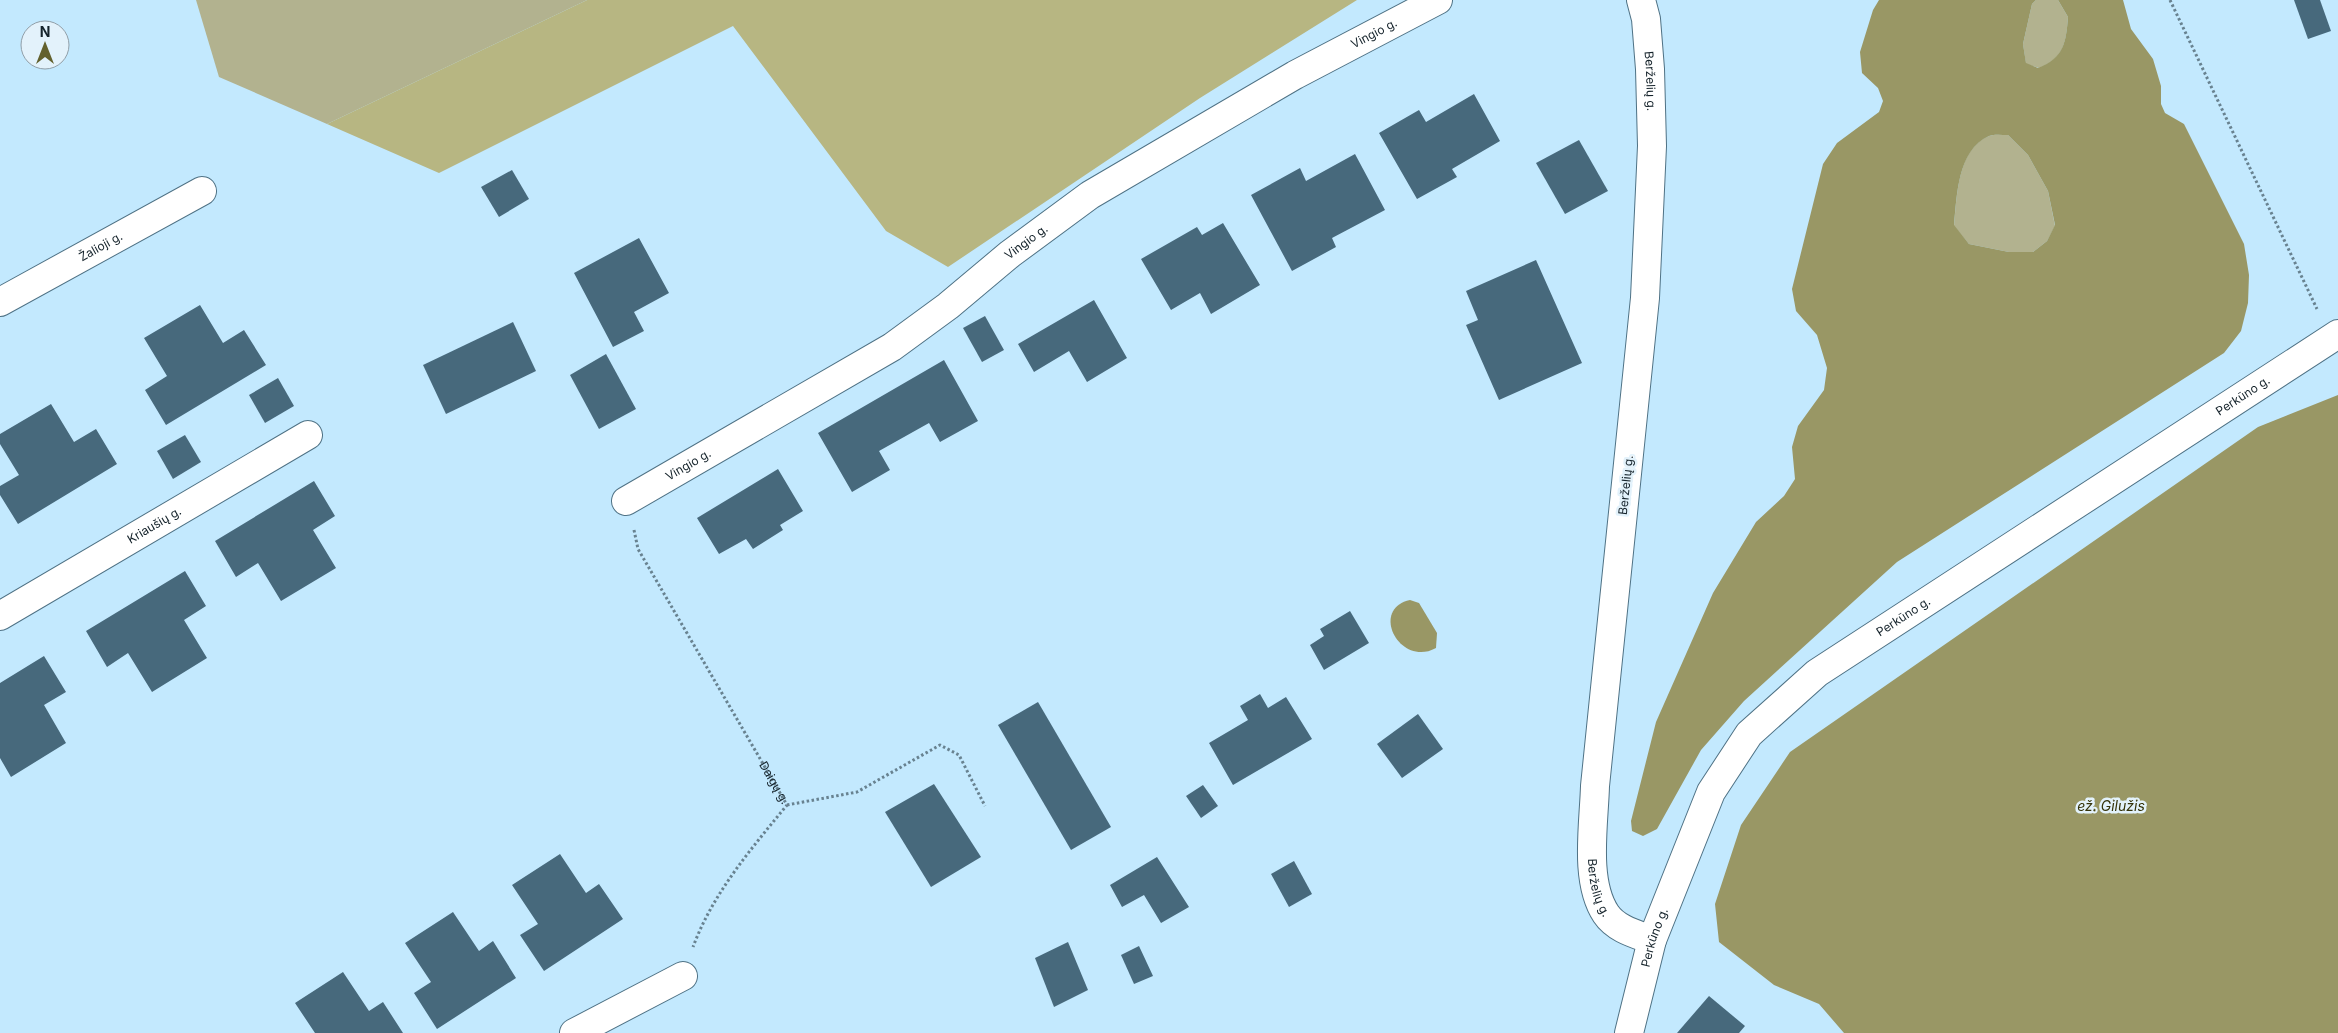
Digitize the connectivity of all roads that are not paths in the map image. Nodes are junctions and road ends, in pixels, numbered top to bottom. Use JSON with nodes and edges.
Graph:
{"nodes":[{"id":1,"x":1438,"y":0,"type":"edge"},
{"id":2,"x":1641,"y":0,"type":"edge"},
{"id":3,"x":202,"y":191,"type":"dead end"},
{"id":4,"x":0,"y":302,"type":"edge"},
{"id":5,"x":2335,"y":337,"type":"edge"},
{"id":6,"x":308,"y":435,"type":"dead end"},
{"id":7,"x":626,"y":501,"type":"road end"},
{"id":8,"x":0,"y":616,"type":"edge"},
{"id":9,"x":1652,"y":940,"type":"junction"},
{"id":10,"x":683,"y":976,"type":"road end"},
{"id":11,"x":574,"y":1033,"type":"edge"},
{"id":12,"x":1629,"y":1033,"type":"edge"}],
"edges":[{"from":1,"to":7,"type":"street","name":"Vingio g."},
{"from":2,"to":9,"type":"street","name":"Berželių g."},
{"from":3,"to":4,"type":"street","name":"Žalioji g."},
{"from":5,"to":9,"type":"street","name":"Perkūno g."},
{"from":6,"to":8,"type":"street","name":"Kriaušių g."},
{"from":9,"to":12,"type":"street","name":"Perkūno g."},
{"from":10,"to":11,"type":"street"}]}
